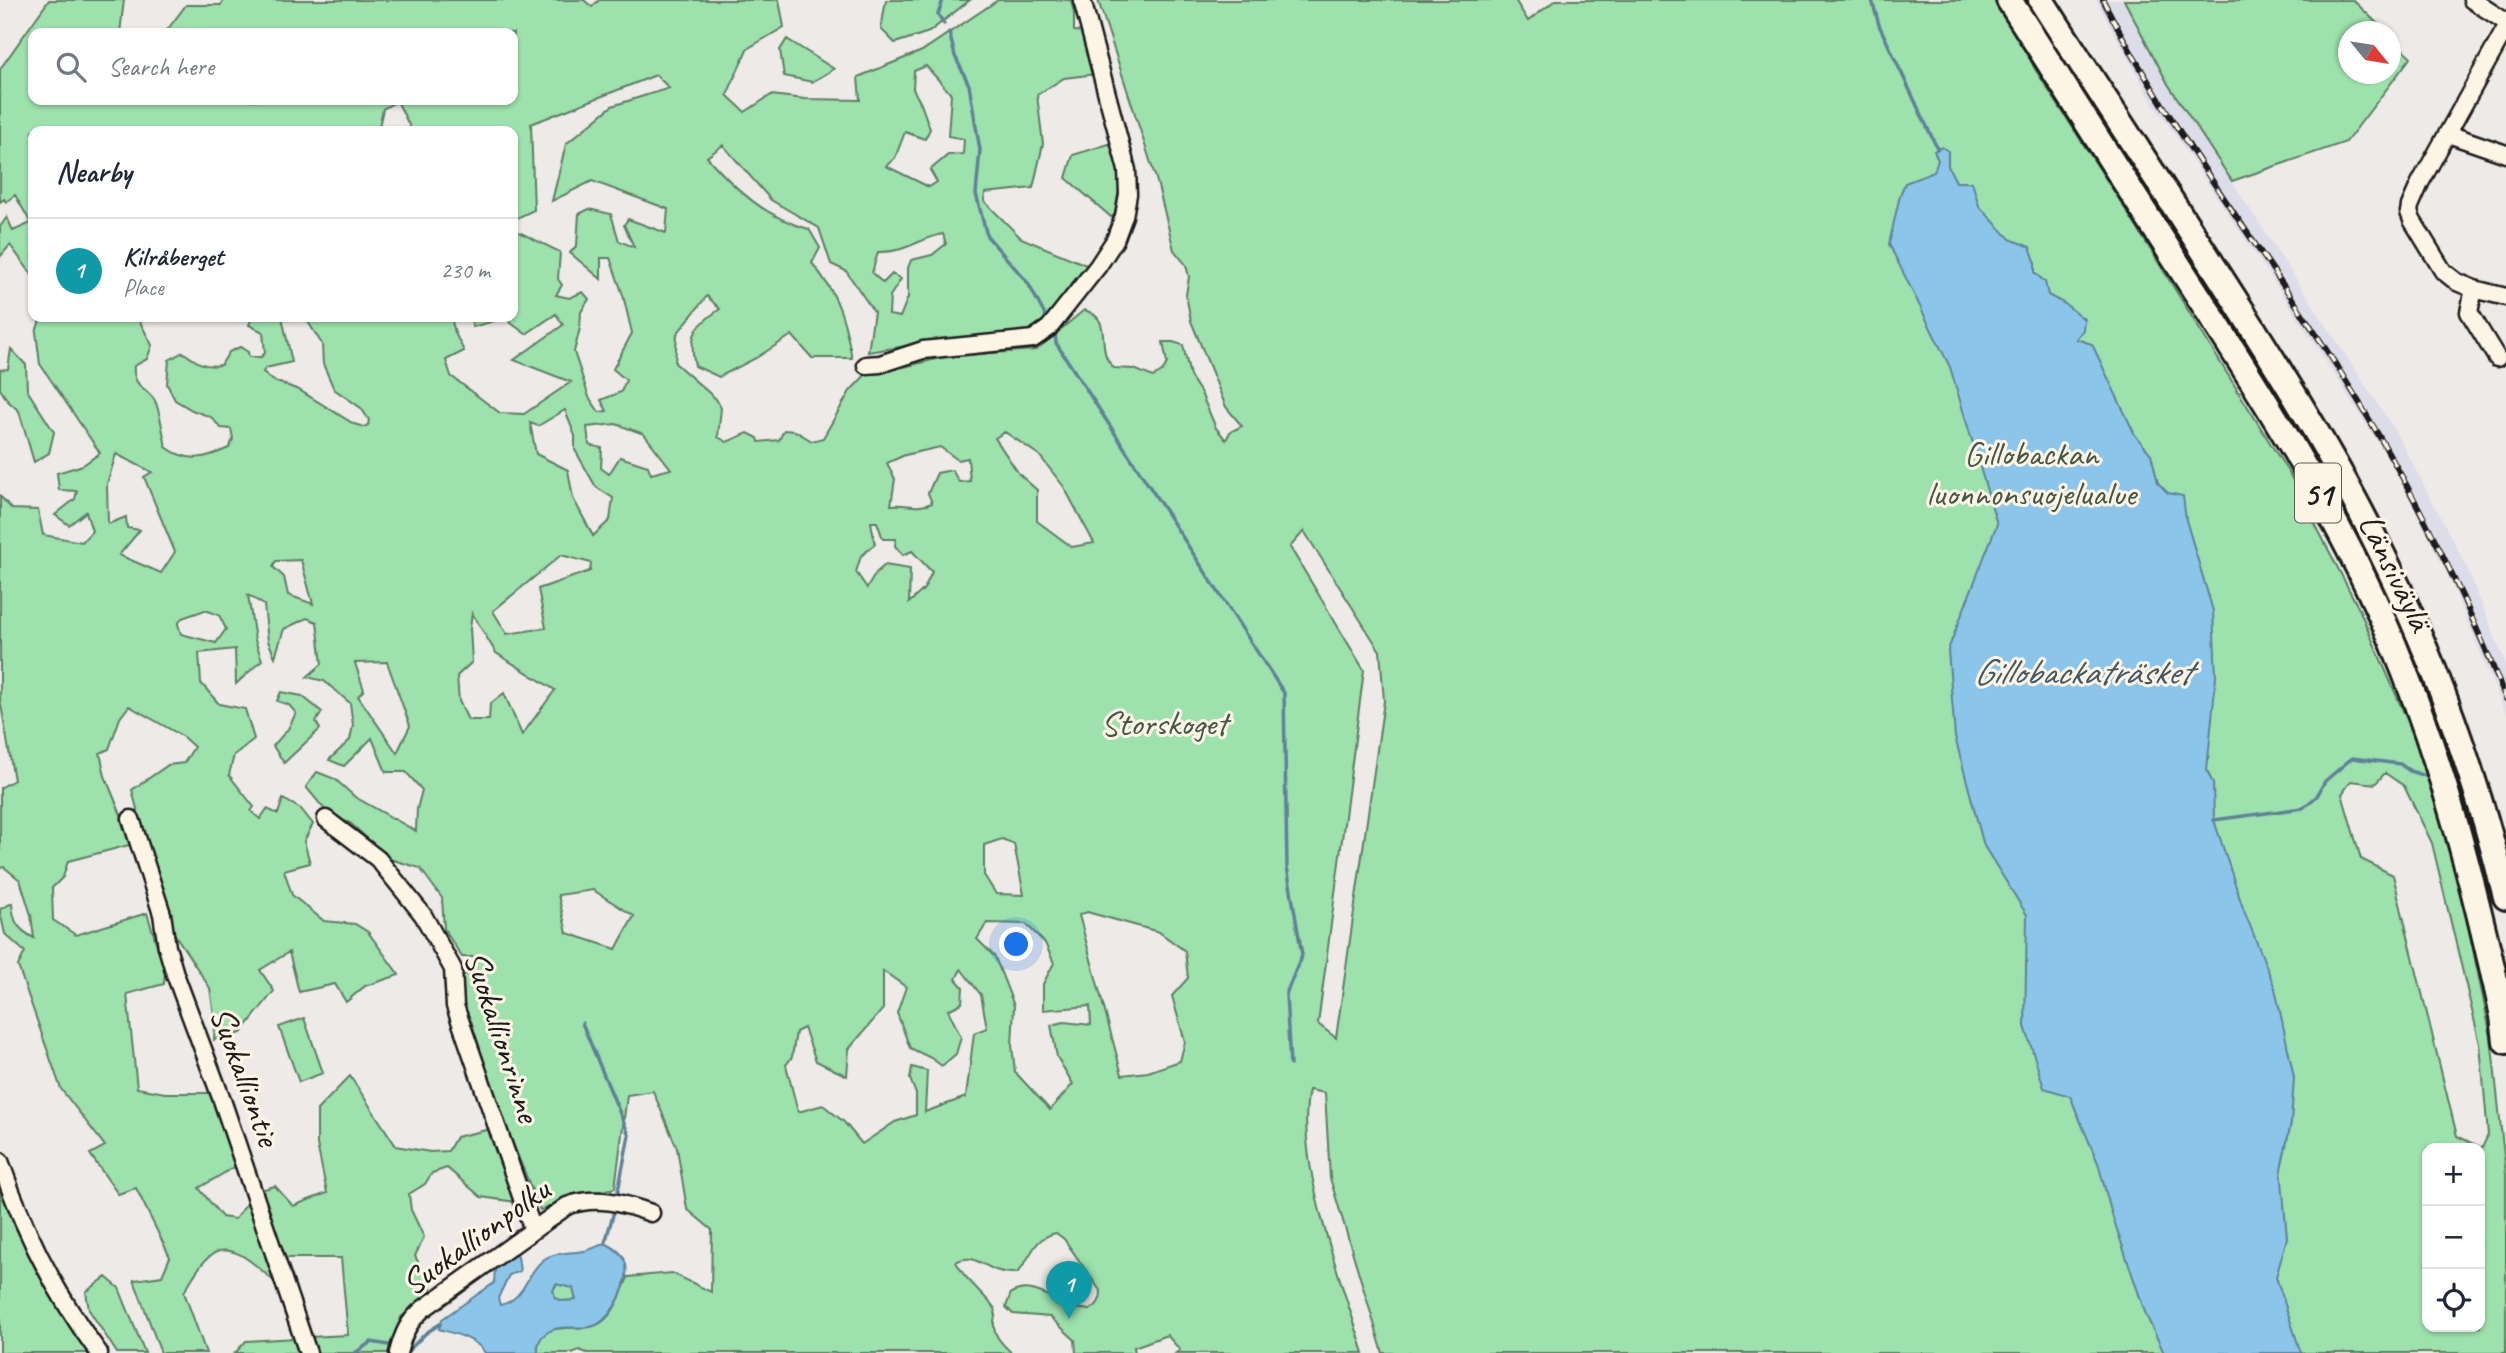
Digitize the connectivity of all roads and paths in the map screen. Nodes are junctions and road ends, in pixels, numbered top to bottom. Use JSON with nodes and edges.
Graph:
{"nodes":[{"id":1,"x":1082,"y":0,"type":"edge"},
{"id":2,"x":2009,"y":0,"type":"edge"},
{"id":3,"x":2041,"y":0,"type":"edge"},
{"id":4,"x":2472,"y":0,"type":"edge"},
{"id":5,"x":2506,"y":22,"type":"edge"},
{"id":6,"x":2506,"y":29,"type":"edge"},
{"id":7,"x":2448,"y":134,"type":"junction"},
{"id":8,"x":2506,"y":154,"type":"edge"},
{"id":9,"x":2474,"y":289,"type":"junction"},
{"id":10,"x":2506,"y":297,"type":"edge"},
{"id":11,"x":2497,"y":358,"type":"dead end"},
{"id":12,"x":866,"y":365,"type":"dead end"},
{"id":13,"x":131,"y":819,"type":"dead end"},
{"id":14,"x":326,"y":819,"type":"dead end"},
{"id":15,"x":2506,"y":897,"type":"edge"},
{"id":16,"x":2506,"y":1041,"type":"edge"},
{"id":17,"x":0,"y":1161,"type":"edge"},
{"id":18,"x":651,"y":1213,"type":"dead end"},
{"id":19,"x":533,"y":1230,"type":"junction"},
{"id":20,"x":99,"y":1353,"type":"edge"},
{"id":21,"x":308,"y":1353,"type":"edge"},
{"id":22,"x":398,"y":1353,"type":"edge"}],
"edges":[{"from":1,"to":12,"type":"street"},
{"from":2,"to":16,"type":"highway","name":"Länsiväylä","number":"51"},
{"from":3,"to":15,"type":"highway","name":"Länsiväylä","number":"51"},
{"from":4,"to":5,"type":"street"},
{"from":6,"to":7,"type":"street"},
{"from":7,"to":8,"type":"street"},
{"from":7,"to":9,"type":"street"},
{"from":9,"to":10,"type":"street"},
{"from":9,"to":11,"type":"street"},
{"from":13,"to":21,"type":"street","name":"Suokalliontie"},
{"from":14,"to":19,"type":"street","name":"Suokallionrinne"},
{"from":17,"to":20,"type":"street"},
{"from":18,"to":19,"type":"street","name":"Suokallionpolku"},
{"from":19,"to":22,"type":"street","name":"Suokallionpolku"}]}
